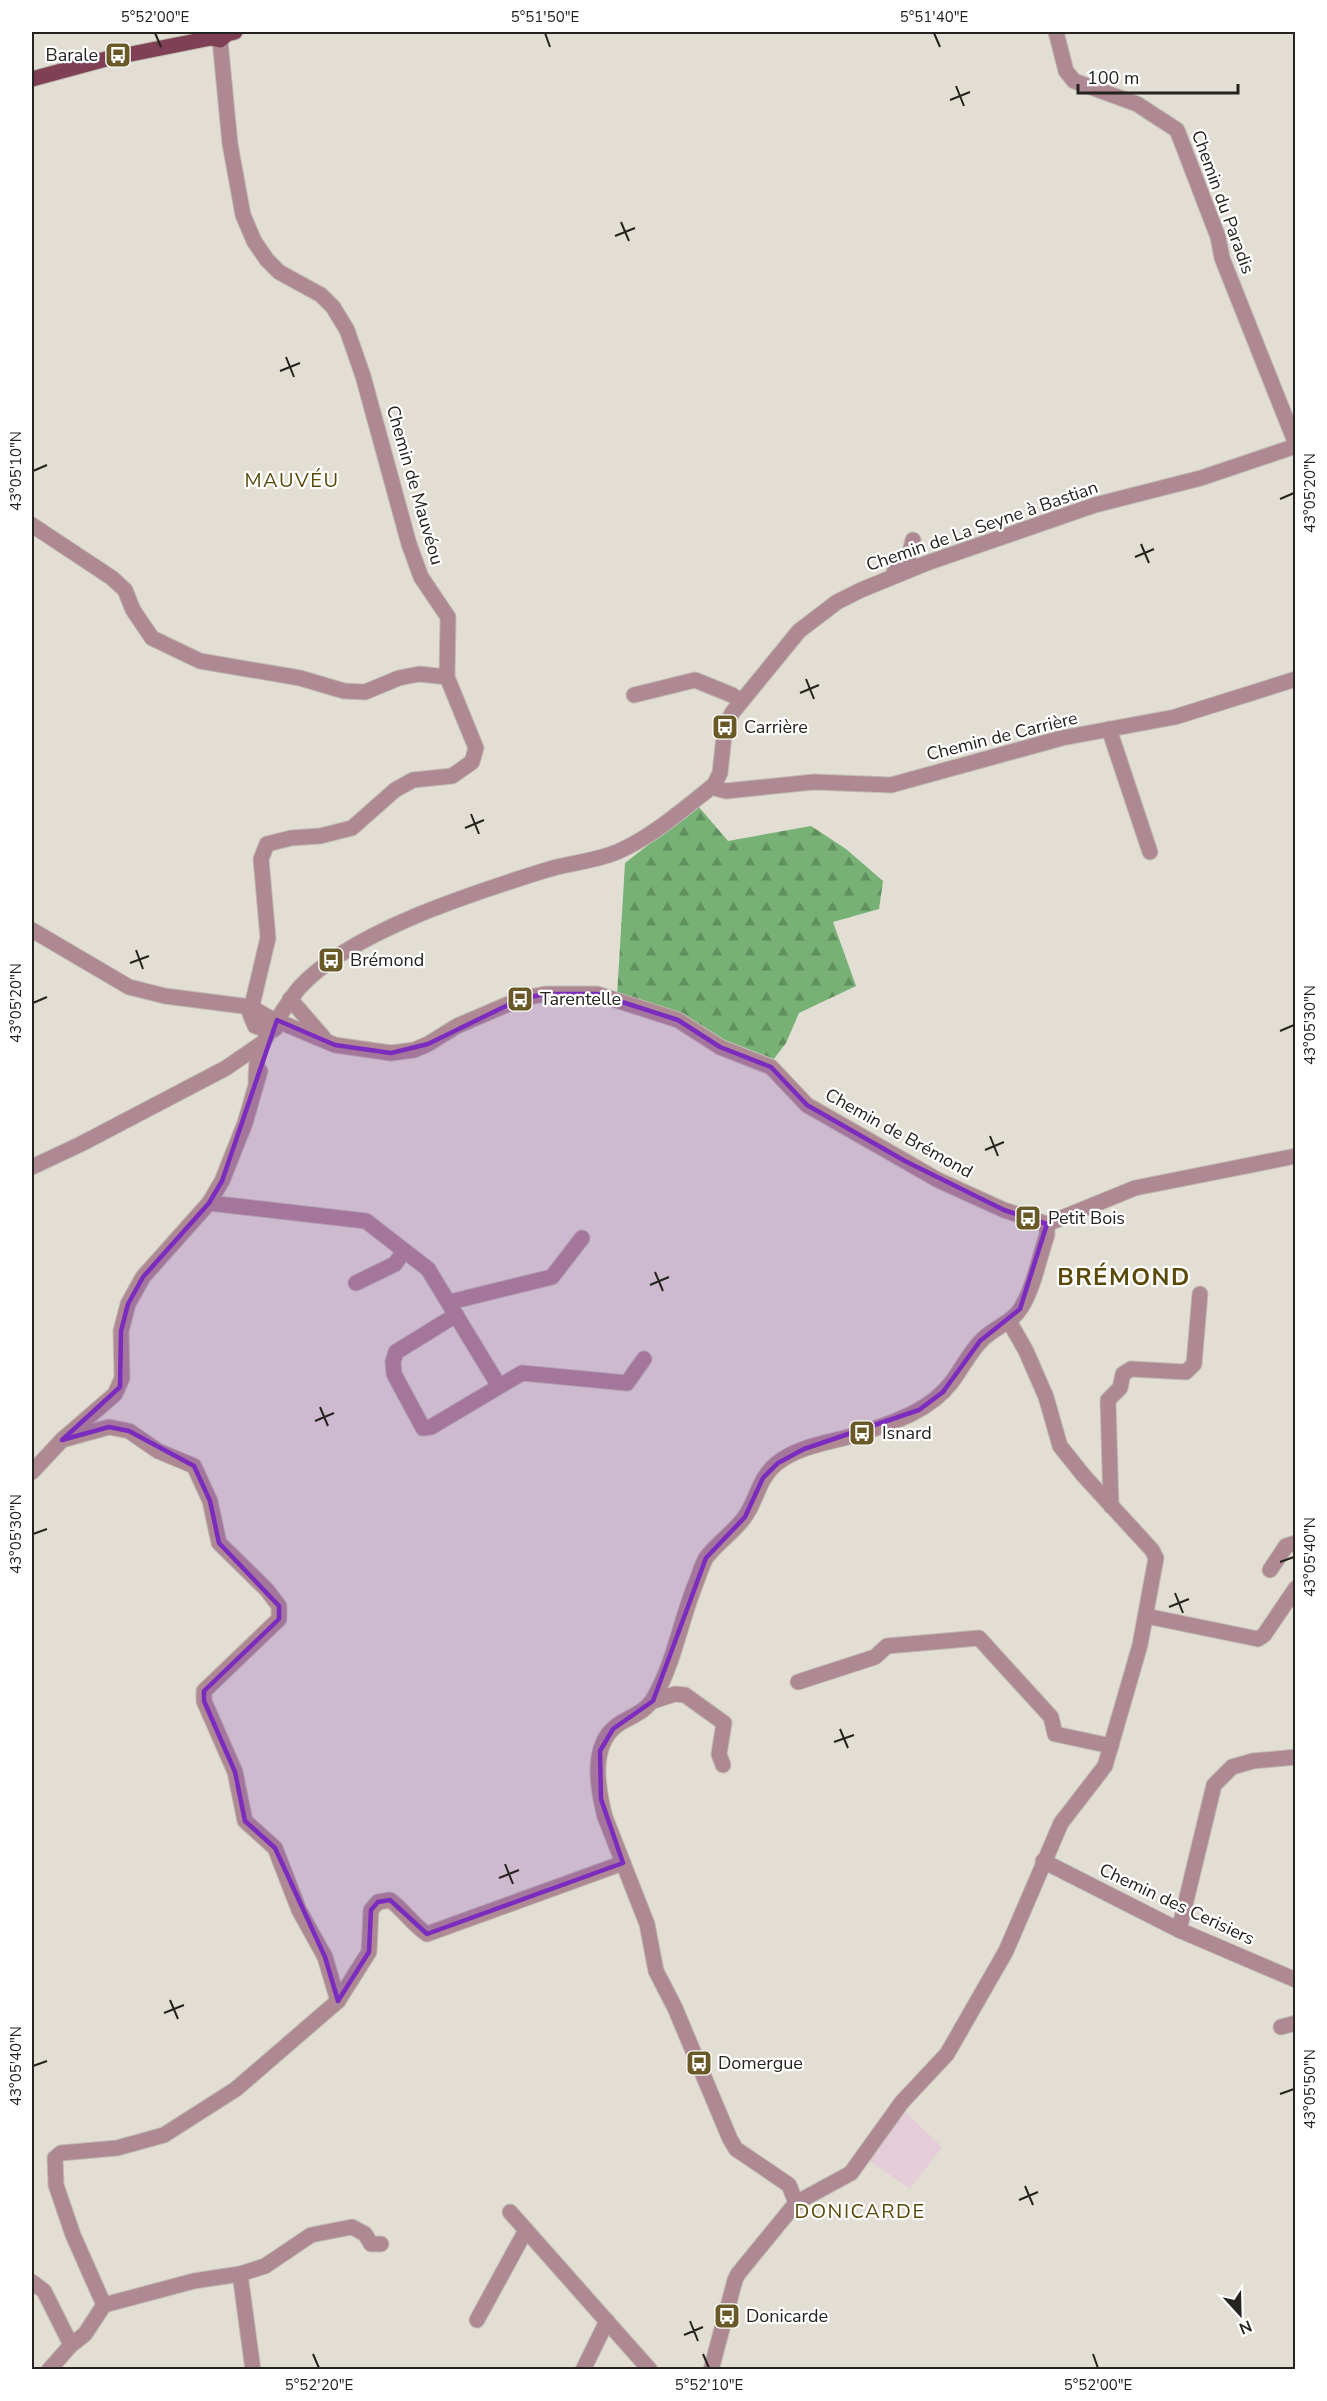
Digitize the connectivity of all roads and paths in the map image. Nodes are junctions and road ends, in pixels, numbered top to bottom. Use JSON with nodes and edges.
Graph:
{"nodes":[{"id":1,"x":196,"y":32,"type":"edge"},
{"id":2,"x":1056,"y":32,"type":"edge"},
{"id":3,"x":222,"y":35,"type":"edge"},
{"id":4,"x":106,"y":59,"type":"junction"},
{"id":5,"x":32,"y":79,"type":"edge"},
{"id":6,"x":1296,"y":445,"type":"edge"},
{"id":7,"x":32,"y":525,"type":"edge"},
{"id":8,"x":927,"y":563,"type":"junction"},
{"id":9,"x":884,"y":580,"type":"junction"},
{"id":10,"x":447,"y":677,"type":"junction"},
{"id":11,"x":1296,"y":679,"type":"edge"},
{"id":12,"x":634,"y":695,"type":"dead end"},
{"id":13,"x":741,"y":701,"type":"junction"},
{"id":14,"x":1109,"y":729,"type":"junction"},
{"id":15,"x":714,"y":785,"type":"junction"},
{"id":16,"x":1150,"y":852,"type":"dead end"},
{"id":17,"x":32,"y":930,"type":"edge"},
{"id":18,"x":290,"y":999,"type":"junction"},
{"id":19,"x":251,"y":1007,"type":"junction"},
{"id":20,"x":274,"y":1026,"type":"junction"},
{"id":21,"x":335,"y":1045,"type":"junction"},
{"id":22,"x":261,"y":1054,"type":"junction"},
{"id":23,"x":1296,"y":1156,"type":"edge"},
{"id":24,"x":32,"y":1167,"type":"edge"},
{"id":25,"x":209,"y":1203,"type":"junction"},
{"id":26,"x":1047,"y":1224,"type":"junction"},
{"id":27,"x":582,"y":1238,"type":"dead end"},
{"id":28,"x":404,"y":1251,"type":"junction"},
{"id":29,"x":356,"y":1282,"type":"dead end"},
{"id":30,"x":1200,"y":1294,"type":"dead end"},
{"id":31,"x":453,"y":1309,"type":"junction"},
{"id":32,"x":1009,"y":1321,"type":"junction"},
{"id":33,"x":644,"y":1359,"type":"dead end"},
{"id":34,"x":499,"y":1386,"type":"junction"},
{"id":35,"x":62,"y":1440,"type":"junction"},
{"id":36,"x":32,"y":1472,"type":"edge"},
{"id":37,"x":1111,"y":1506,"type":"junction"},
{"id":38,"x":1296,"y":1543,"type":"edge"},
{"id":39,"x":1270,"y":1570,"type":"dead end"},
{"id":40,"x":1296,"y":1588,"type":"edge"},
{"id":41,"x":1146,"y":1616,"type":"junction"},
{"id":42,"x":798,"y":1682,"type":"dead end"},
{"id":43,"x":653,"y":1701,"type":"junction"},
{"id":44,"x":1111,"y":1746,"type":"junction"},
{"id":45,"x":1296,"y":1757,"type":"edge"},
{"id":46,"x":723,"y":1765,"type":"dead end"},
{"id":47,"x":1043,"y":1861,"type":"junction"},
{"id":48,"x":623,"y":1863,"type":"junction"},
{"id":49,"x":1179,"y":1930,"type":"junction"},
{"id":50,"x":1293,"y":1974,"type":"edge"},
{"id":51,"x":338,"y":2001,"type":"junction"},
{"id":52,"x":796,"y":2203,"type":"junction"},
{"id":53,"x":510,"y":2212,"type":"dead end"},
{"id":54,"x":526,"y":2230,"type":"junction"},
{"id":55,"x":381,"y":2244,"type":"dead end"},
{"id":56,"x":240,"y":2274,"type":"junction"},
{"id":57,"x":32,"y":2282,"type":"edge"},
{"id":58,"x":104,"y":2305,"type":"junction"},
{"id":59,"x":477,"y":2320,"type":"dead end"},
{"id":60,"x":607,"y":2321,"type":"junction"},
{"id":61,"x":70,"y":2345,"type":"junction"},
{"id":62,"x":49,"y":2370,"type":"edge"},
{"id":63,"x":253,"y":2370,"type":"edge"},
{"id":64,"x":583,"y":2370,"type":"edge"},
{"id":65,"x":650,"y":2370,"type":"edge"},
{"id":66,"x":711,"y":2370,"type":"edge"}],
"edges":[{"from":1,"to":4,"type":"main road"},
{"from":2,"to":6,"type":"street","name":"Chemin du Paradis"},
{"from":3,"to":4,"type":"main road"},
{"from":3,"to":10,"type":"street","name":"Chemin de Mauvéou"},
{"from":4,"to":5,"type":"main road"},
{"from":6,"to":8,"type":"street","name":"Chemin de La Seyne à Bastian"},
{"from":7,"to":10,"type":"street"},
{"from":8,"to":9,"type":"street","name":"Chemin de La Seyne à Bastian"},
{"from":8,"to":9,"type":"street"},
{"from":9,"to":13,"type":"street","name":"Chemin de La Seyne à Bastian"},
{"from":10,"to":19,"type":"street","name":"Chemin de Mauvéou"},
{"from":11,"to":14,"type":"street","name":"Chemin de Carrière"},
{"from":12,"to":13,"type":"street"},
{"from":13,"to":15,"type":"street","name":"Chemin de La Seyne à Bastian"},
{"from":14,"to":15,"type":"street","name":"Chemin de Carrière"},
{"from":14,"to":16,"type":"street"},
{"from":15,"to":18,"type":"street"},
{"from":17,"to":19,"type":"street"},
{"from":18,"to":20,"type":"street"},
{"from":18,"to":21,"type":"street"},
{"from":19,"to":20,"type":"street"},
{"from":20,"to":21,"type":"street","name":"Chemin de Brémond"},
{"from":20,"to":22,"type":"street"},
{"from":21,"to":26,"type":"street","name":"Chemin de Brémond"},
{"from":22,"to":24,"type":"street"},
{"from":22,"to":25,"type":"street"},
{"from":23,"to":26,"type":"street"},
{"from":25,"to":28,"type":"street"},
{"from":25,"to":35,"type":"street"},
{"from":26,"to":32,"type":"street"},
{"from":27,"to":31,"type":"street"},
{"from":28,"to":29,"type":"street"},
{"from":28,"to":31,"type":"street"},
{"from":30,"to":37,"type":"street"},
{"from":31,"to":34,"type":"street"},
{"from":31,"to":34,"type":"street"},
{"from":32,"to":37,"type":"street"},
{"from":32,"to":43,"type":"street"},
{"from":33,"to":34,"type":"street"},
{"from":35,"to":36,"type":"street"},
{"from":35,"to":51,"type":"street"},
{"from":37,"to":41,"type":"street"},
{"from":38,"to":39,"type":"street"},
{"from":40,"to":41,"type":"street"},
{"from":41,"to":44,"type":"street"},
{"from":42,"to":44,"type":"street"},
{"from":43,"to":46,"type":"street"},
{"from":43,"to":48,"type":"street"},
{"from":44,"to":47,"type":"street"},
{"from":45,"to":49,"type":"street"},
{"from":47,"to":49,"type":"street","name":"Chemin des Cerisiers"},
{"from":47,"to":52,"type":"street"},
{"from":48,"to":51,"type":"street"},
{"from":48,"to":52,"type":"street"},
{"from":49,"to":50,"type":"street","name":"Chemin des Cerisiers"},
{"from":51,"to":58,"type":"street"},
{"from":52,"to":66,"type":"street"},
{"from":53,"to":54,"type":"street"},
{"from":54,"to":59,"type":"street"},
{"from":54,"to":60,"type":"street"},
{"from":55,"to":56,"type":"street"},
{"from":56,"to":58,"type":"street"},
{"from":56,"to":63,"type":"street"},
{"from":57,"to":61,"type":"street"},
{"from":58,"to":61,"type":"street"},
{"from":60,"to":64,"type":"street"},
{"from":60,"to":65,"type":"street"},
{"from":61,"to":62,"type":"street"}]}
